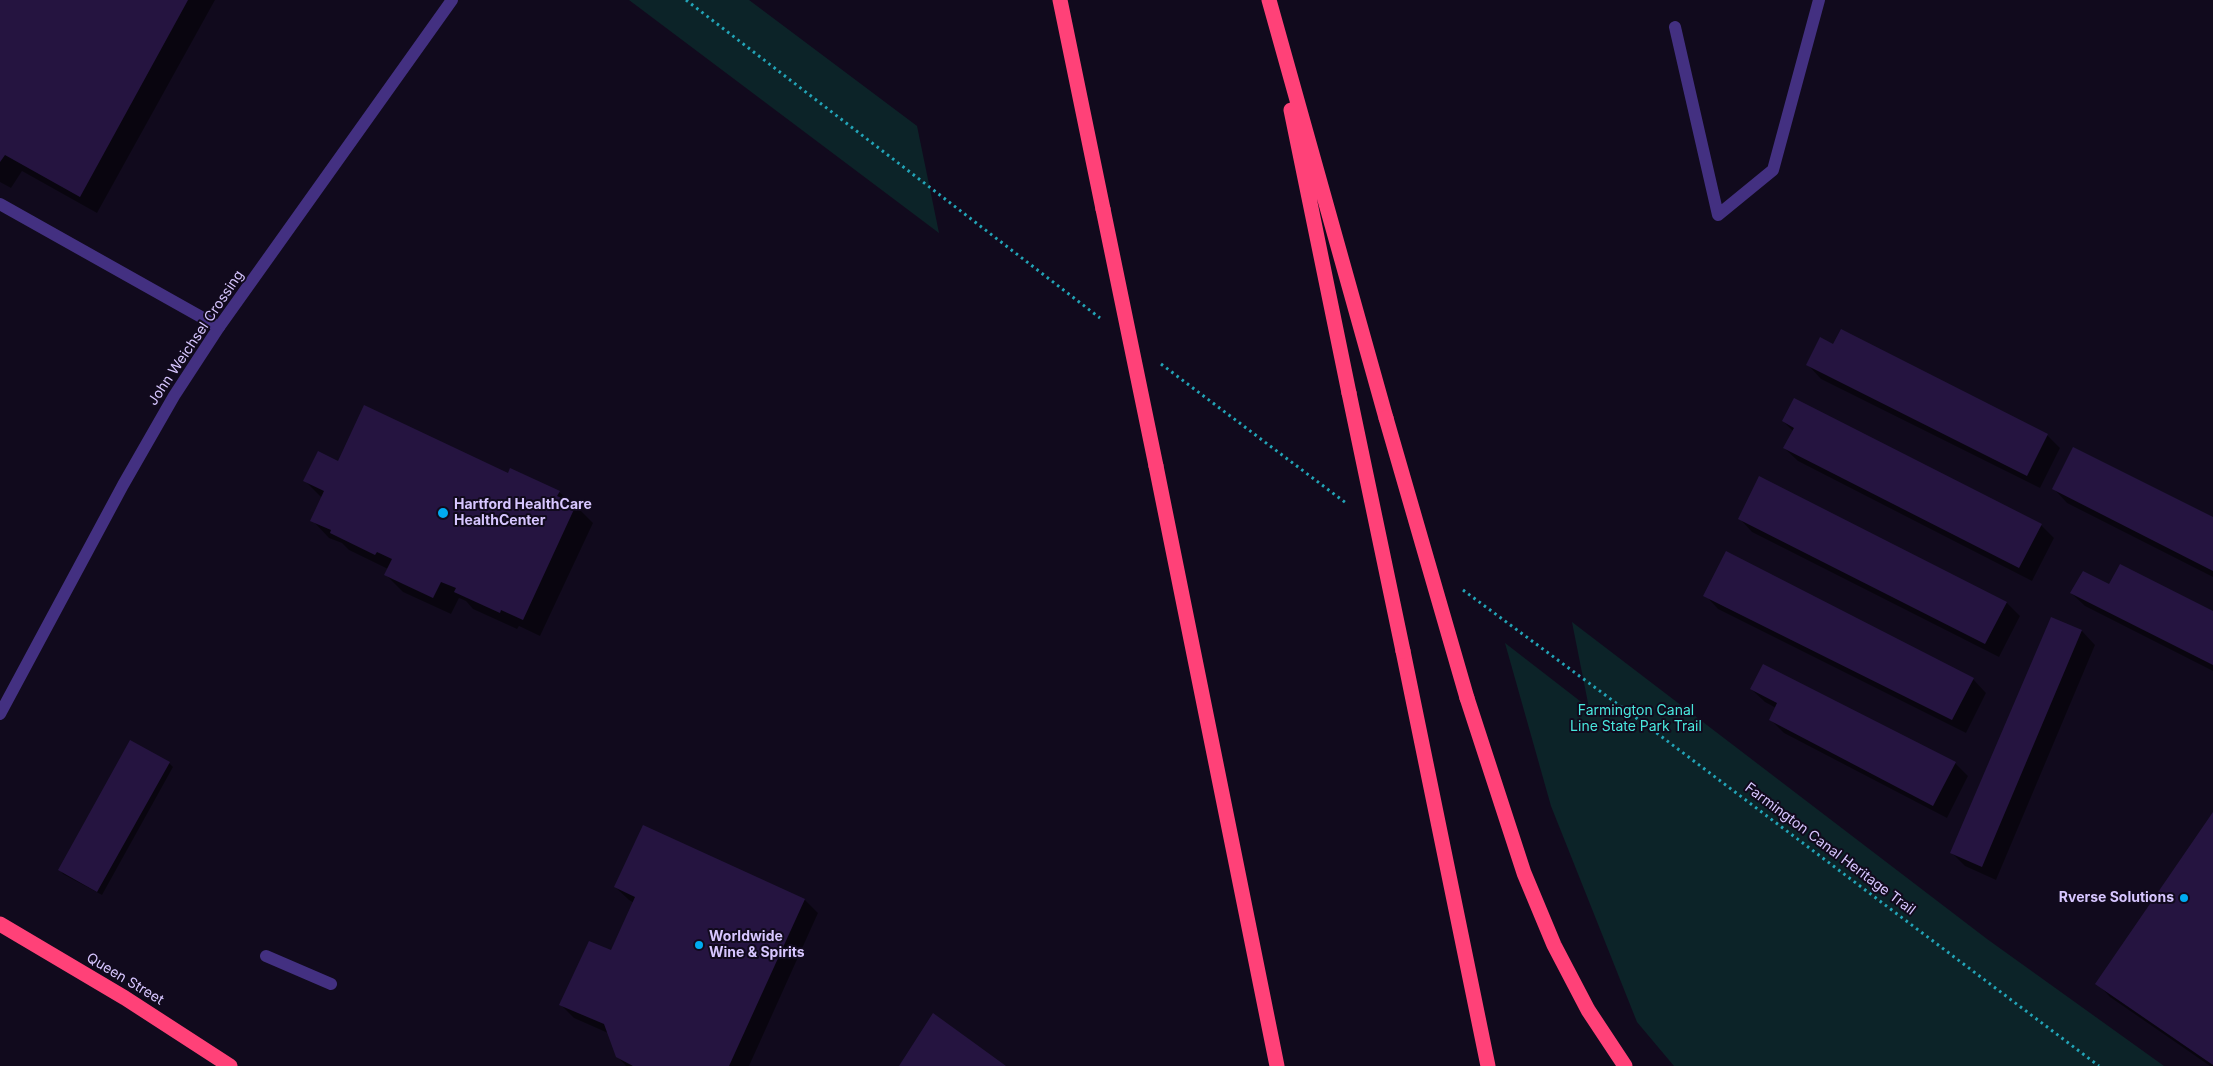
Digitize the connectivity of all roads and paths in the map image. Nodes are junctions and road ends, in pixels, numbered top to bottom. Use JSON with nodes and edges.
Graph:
{"nodes":[{"id":1,"x":452,"y":0,"type":"edge"},
{"id":2,"x":1060,"y":0,"type":"edge"},
{"id":3,"x":1268,"y":0,"type":"edge"},
{"id":4,"x":1819,"y":0,"type":"edge"},
{"id":5,"x":1675,"y":28,"type":"dead end"},
{"id":6,"x":0,"y":204,"type":"edge"},
{"id":7,"x":219,"y":327,"type":"junction"},
{"id":8,"x":1545,"y":652,"type":"dead end"},
{"id":9,"x":0,"y":714,"type":"edge"},
{"id":10,"x":0,"y":924,"type":"edge"},
{"id":11,"x":266,"y":956,"type":"dead end"},
{"id":12,"x":332,"y":984,"type":"dead end"},
{"id":13,"x":230,"y":1066,"type":"edge"},
{"id":14,"x":1277,"y":1066,"type":"edge"},
{"id":15,"x":1488,"y":1066,"type":"edge"},
{"id":16,"x":1625,"y":1066,"type":"edge"},
{"id":17,"x":2100,"y":1066,"type":"edge"}],
"edges":[{"from":1,"to":7,"type":"street","name":"John Weichsel Crossing"},
{"from":2,"to":14,"type":"highway","bridge":true},
{"from":3,"to":15,"type":"highway","bridge":true},
{"from":3,"to":16,"type":"highway","bridge":true},
{"from":4,"to":5,"type":"street"},
{"from":6,"to":7,"type":"street"},
{"from":7,"to":9,"type":"street","name":"John Weichsel Crossing"},
{"from":8,"to":17,"type":"path","name":"Farmington Canal Heritage Trail"},
{"from":10,"to":13,"type":"highway","name":"Queen Street"},
{"from":11,"to":12,"type":"street"}]}
